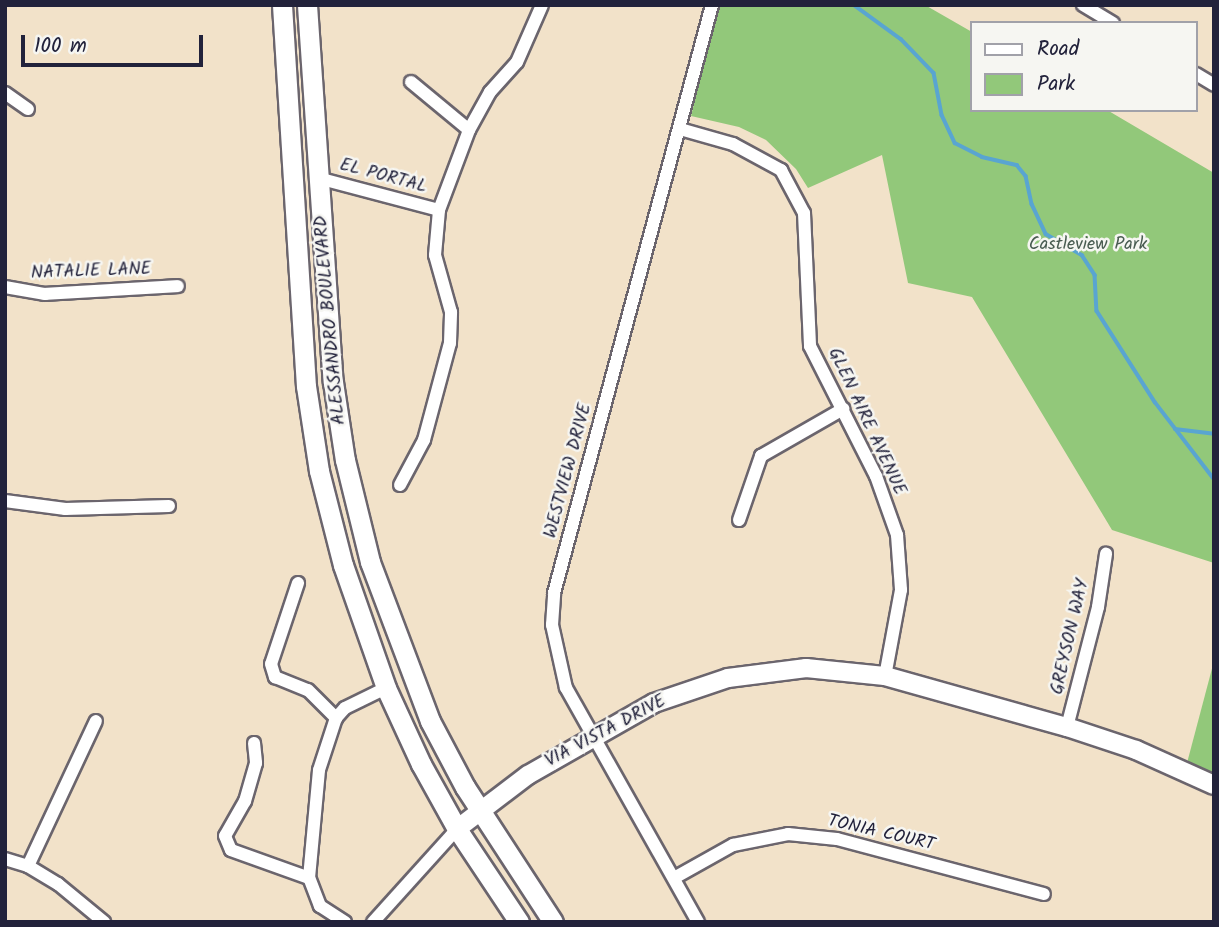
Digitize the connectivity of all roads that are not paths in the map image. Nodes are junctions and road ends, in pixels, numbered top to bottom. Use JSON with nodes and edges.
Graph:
{"nodes":[{"id":1,"x":282,"y":5,"type":"edge"},
{"id":2,"x":307,"y":5,"type":"edge"},
{"id":3,"x":542,"y":5,"type":"edge"},
{"id":4,"x":712,"y":5,"type":"edge"},
{"id":5,"x":1083,"y":5,"type":"edge"},
{"id":6,"x":1110,"y":21,"type":"edge"},
{"id":7,"x":1198,"y":75,"type":"edge"},
{"id":8,"x":411,"y":82,"type":"dead end"},
{"id":9,"x":1214,"y":85,"type":"edge"},
{"id":10,"x":5,"y":93,"type":"edge"},
{"id":11,"x":29,"y":109,"type":"dead end"},
{"id":12,"x":680,"y":129,"type":"junction"},
{"id":13,"x":469,"y":130,"type":"junction"},
{"id":14,"x":318,"y":178,"type":"junction"},
{"id":15,"x":439,"y":210,"type":"junction"},
{"id":16,"x":178,"y":286,"type":"dead end"},
{"id":17,"x":5,"y":287,"type":"edge"},
{"id":18,"x":843,"y":409,"type":"junction"},
{"id":19,"x":400,"y":485,"type":"dead end"},
{"id":20,"x":5,"y":501,"type":"edge"},
{"id":21,"x":169,"y":506,"type":"dead end"},
{"id":22,"x":739,"y":520,"type":"dead end"},
{"id":23,"x":1106,"y":554,"type":"dead end"},
{"id":24,"x":298,"y":583,"type":"dead end"},
{"id":25,"x":885,"y":676,"type":"junction"},
{"id":26,"x":386,"y":688,"type":"junction"},
{"id":27,"x":336,"y":718,"type":"junction"},
{"id":28,"x":96,"y":721,"type":"dead end"},
{"id":29,"x":1067,"y":727,"type":"junction"},
{"id":30,"x":592,"y":737,"type":"junction"},
{"id":31,"x":254,"y":743,"type":"dead end"},
{"id":32,"x":1214,"y":785,"type":"edge"},
{"id":33,"x":479,"y":810,"type":"junction"},
{"id":34,"x":457,"y":829,"type":"junction"},
{"id":35,"x":5,"y":859,"type":"edge"},
{"id":36,"x":27,"y":866,"type":"junction"},
{"id":37,"x":309,"y":878,"type":"junction"},
{"id":38,"x":674,"y":878,"type":"junction"},
{"id":39,"x":1044,"y":894,"type":"dead end"},
{"id":40,"x":104,"y":922,"type":"edge"},
{"id":41,"x":345,"y":922,"type":"edge"},
{"id":42,"x":373,"y":922,"type":"edge"},
{"id":43,"x":519,"y":922,"type":"edge"},
{"id":44,"x":553,"y":922,"type":"edge"},
{"id":45,"x":698,"y":922,"type":"edge"}],
"edges":[{"from":1,"to":26,"type":"main road","name":"ALESSANDRO BOULEVARD"},
{"from":2,"to":14,"type":"main road","name":"ALESSANDRO BOULEVARD"},
{"from":3,"to":13,"type":"street"},
{"from":4,"to":12,"type":"street","name":"WESTVIEW DRIVE"},
{"from":5,"to":6,"type":"street"},
{"from":7,"to":9,"type":"street"},
{"from":8,"to":13,"type":"street"},
{"from":10,"to":11,"type":"street"},
{"from":12,"to":18,"type":"street","name":"GLEN AIRE AVENUE"},
{"from":12,"to":30,"type":"street","name":"WESTVIEW DRIVE"},
{"from":13,"to":15,"type":"street"},
{"from":14,"to":15,"type":"street","name":"EL PORTAL"},
{"from":14,"to":33,"type":"main road","name":"ALESSANDRO BOULEVARD"},
{"from":15,"to":19,"type":"street"},
{"from":16,"to":17,"type":"street","name":"NATALIE LANE"},
{"from":18,"to":22,"type":"street"},
{"from":18,"to":25,"type":"street","name":"GLEN AIRE AVENUE"},
{"from":20,"to":21,"type":"street"},
{"from":23,"to":29,"type":"street","name":"GREYSON WAY"},
{"from":24,"to":27,"type":"street"},
{"from":25,"to":29,"type":"street","name":"VIA VISTA DRIVE"},
{"from":25,"to":30,"type":"street","name":"VIA VISTA DRIVE"},
{"from":26,"to":27,"type":"street"},
{"from":26,"to":34,"type":"main road","name":"ALESSANDRO BOULEVARD"},
{"from":27,"to":37,"type":"street"},
{"from":28,"to":36,"type":"street"},
{"from":29,"to":32,"type":"street","name":"VIA VISTA DRIVE"},
{"from":30,"to":33,"type":"street","name":"VIA VISTA DRIVE"},
{"from":30,"to":38,"type":"street","name":"WESTVIEW DRIVE"},
{"from":31,"to":37,"type":"street"},
{"from":33,"to":34,"type":"street","name":"VIA VISTA DRIVE"},
{"from":33,"to":44,"type":"main road","name":"ALESSANDRO BOULEVARD"},
{"from":34,"to":42,"type":"street","name":"VIA VISTA DRIVE"},
{"from":34,"to":43,"type":"main road","name":"ALESSANDRO BOULEVARD"},
{"from":35,"to":36,"type":"street"},
{"from":36,"to":40,"type":"street"},
{"from":37,"to":41,"type":"street"},
{"from":38,"to":39,"type":"street","name":"TONIA COURT"},
{"from":38,"to":45,"type":"street","name":"WESTVIEW DRIVE"}]}
